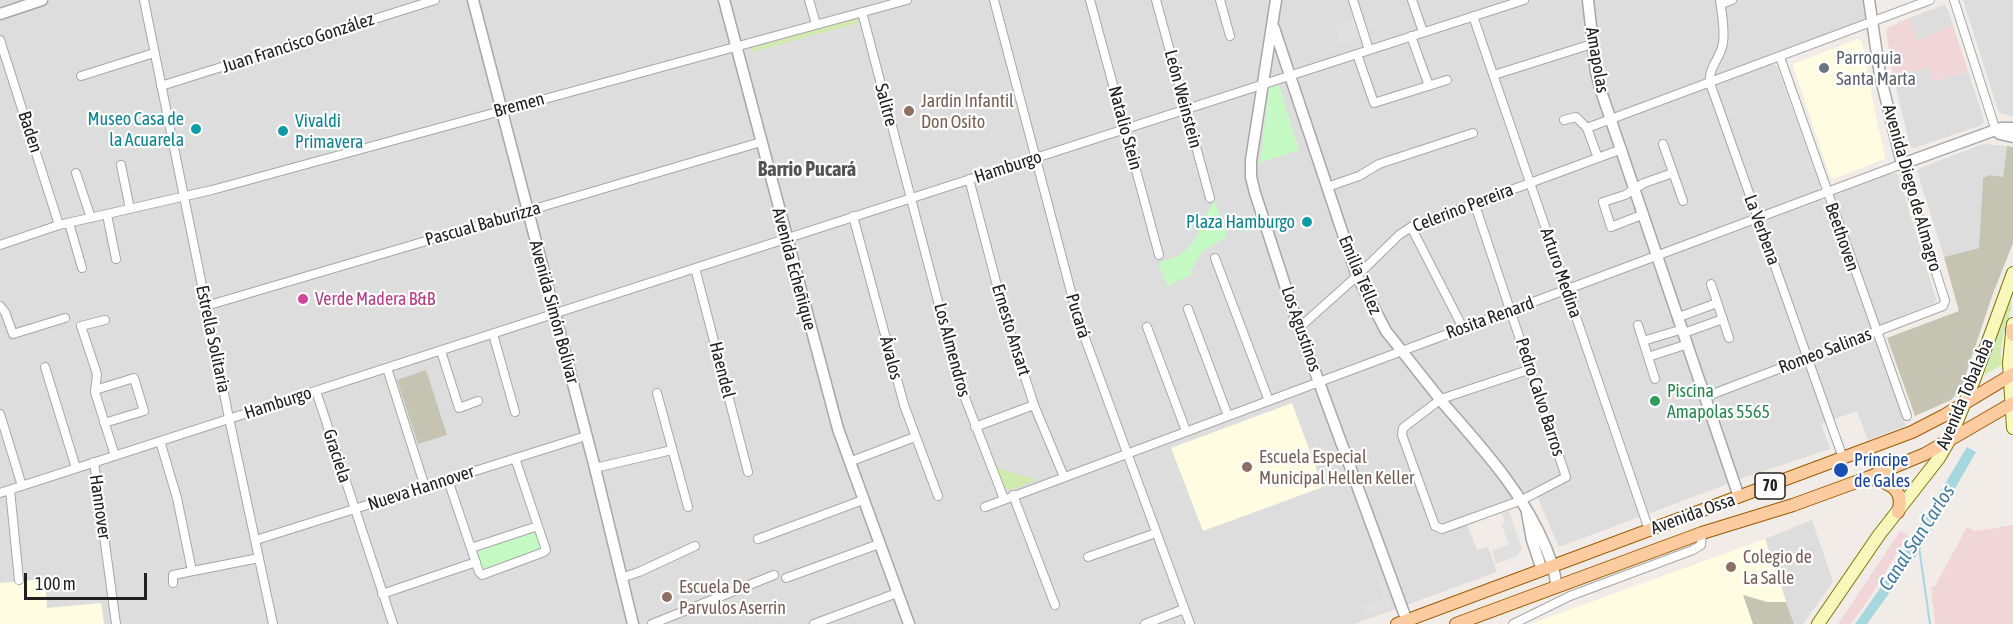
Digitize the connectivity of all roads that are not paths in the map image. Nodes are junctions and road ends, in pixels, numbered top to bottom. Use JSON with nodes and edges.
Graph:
{"nodes":[{"id":1,"x":42,"y":0,"type":"edge"},
{"id":2,"x":144,"y":0,"type":"edge"},
{"id":3,"x":435,"y":0,"type":"edge"},
{"id":4,"x":473,"y":0,"type":"edge"},
{"id":5,"x":724,"y":0,"type":"edge"},
{"id":6,"x":809,"y":0,"type":"edge"},
{"id":7,"x":907,"y":0,"type":"edge"},
{"id":8,"x":994,"y":0,"type":"edge"},
{"id":9,"x":1090,"y":0,"type":"edge"},
{"id":10,"x":1155,"y":0,"type":"edge"},
{"id":11,"x":1220,"y":0,"type":"edge"},
{"id":12,"x":1276,"y":0,"type":"edge"},
{"id":13,"x":1353,"y":0,"type":"edge"},
{"id":14,"x":1412,"y":0,"type":"edge"},
{"id":15,"x":1524,"y":0,"type":"edge"},
{"id":16,"x":1588,"y":0,"type":"edge"},
{"id":17,"x":1732,"y":0,"type":"edge"},
{"id":18,"x":1869,"y":0,"type":"edge"},
{"id":19,"x":1930,"y":0,"type":"edge"},
{"id":20,"x":1954,"y":0,"type":"edge"},
{"id":21,"x":1720,"y":2,"type":"edge"},
{"id":22,"x":862,"y":12,"type":"junction"},
{"id":23,"x":0,"y":14,"type":"edge"},
{"id":24,"x":1473,"y":16,"type":"junction"},
{"id":25,"x":1872,"y":22,"type":"junction"},
{"id":26,"x":816,"y":24,"type":"junction"},
{"id":27,"x":1273,"y":24,"type":"junction"},
{"id":28,"x":1423,"y":32,"type":"junction"},
{"id":29,"x":1230,"y":36,"type":"dead end"},
{"id":30,"x":1412,"y":36,"type":"junction"},
{"id":31,"x":0,"y":40,"type":"edge"},
{"id":32,"x":1592,"y":44,"type":"junction"},
{"id":33,"x":735,"y":47,"type":"junction"},
{"id":34,"x":1369,"y":50,"type":"junction"},
{"id":35,"x":154,"y":53,"type":"junction"},
{"id":36,"x":1358,"y":54,"type":"junction"},
{"id":37,"x":1780,"y":57,"type":"junction"},
{"id":38,"x":1290,"y":75,"type":"junction"},
{"id":39,"x":1494,"y":75,"type":"junction"},
{"id":40,"x":81,"y":76,"type":"dead end"},
{"id":41,"x":1447,"y":80,"type":"dead end"},
{"id":42,"x":1710,"y":83,"type":"junction"},
{"id":43,"x":1263,"y":84,"type":"junction"},
{"id":44,"x":161,"y":86,"type":"junction"},
{"id":45,"x":1429,"y":86,"type":"junction"},
{"id":46,"x":501,"y":110,"type":"junction"},
{"id":47,"x":1185,"y":110,"type":"junction"},
{"id":48,"x":1611,"y":119,"type":"junction"},
{"id":49,"x":1564,"y":120,"type":"dead end"},
{"id":50,"x":1587,"y":128,"type":"junction"},
{"id":51,"x":2013,"y":128,"type":"edge"},
{"id":52,"x":1125,"y":129,"type":"junction"},
{"id":53,"x":1996,"y":131,"type":"junction"},
{"id":54,"x":1473,"y":133,"type":"dead end"},
{"id":55,"x":2013,"y":137,"type":"edge"},
{"id":56,"x":760,"y":142,"type":"junction"},
{"id":57,"x":1663,"y":144,"type":"dead end"},
{"id":58,"x":1622,"y":149,"type":"junction"},
{"id":59,"x":1036,"y":158,"type":"junction"},
{"id":60,"x":1598,"y":158,"type":"junction"},
{"id":61,"x":1902,"y":164,"type":"junction"},
{"id":62,"x":121,"y":165,"type":"dead end"},
{"id":63,"x":76,"y":173,"type":"dead end"},
{"id":64,"x":1673,"y":173,"type":"junction"},
{"id":65,"x":969,"y":179,"type":"junction"},
{"id":66,"x":1530,"y":183,"type":"junction"},
{"id":67,"x":1327,"y":187,"type":"junction"},
{"id":68,"x":1635,"y":189,"type":"junction"},
{"id":69,"x":1826,"y":192,"type":"junction"},
{"id":70,"x":184,"y":197,"type":"junction"},
{"id":71,"x":912,"y":197,"type":"junction"},
{"id":72,"x":1210,"y":198,"type":"dead end"},
{"id":73,"x":1683,"y":201,"type":"dead end"},
{"id":74,"x":1474,"y":202,"type":"junction"},
{"id":75,"x":130,"y":209,"type":"junction"},
{"id":76,"x":527,"y":211,"type":"junction"},
{"id":77,"x":1644,"y":214,"type":"junction"},
{"id":78,"x":107,"y":215,"type":"junction"},
{"id":79,"x":853,"y":216,"type":"junction"},
{"id":80,"x":90,"y":218,"type":"junction"},
{"id":81,"x":1758,"y":218,"type":"junction"},
{"id":82,"x":69,"y":223,"type":"junction"},
{"id":83,"x":59,"y":225,"type":"junction"},
{"id":84,"x":1411,"y":227,"type":"junction"},
{"id":85,"x":786,"y":238,"type":"junction"},
{"id":86,"x":0,"y":245,"type":"edge"},
{"id":87,"x":1160,"y":255,"type":"dead end"},
{"id":88,"x":1658,"y":256,"type":"junction"},
{"id":89,"x":1215,"y":258,"type":"dead end"},
{"id":90,"x":117,"y":259,"type":"dead end"},
{"id":91,"x":82,"y":268,"type":"dead end"},
{"id":92,"x":695,"y":268,"type":"junction"},
{"id":93,"x":2013,"y":273,"type":"edge"},
{"id":94,"x":1357,"y":276,"type":"junction"},
{"id":95,"x":1711,"y":284,"type":"dead end"},
{"id":96,"x":1566,"y":290,"type":"junction"},
{"id":97,"x":1718,"y":303,"type":"junction"},
{"id":98,"x":1944,"y":304,"type":"joint"},
{"id":99,"x":0,"y":306,"type":"edge"},
{"id":100,"x":206,"y":306,"type":"junction"},
{"id":101,"x":1188,"y":309,"type":"dead end"},
{"id":102,"x":1511,"y":311,"type":"junction"},
{"id":103,"x":555,"y":314,"type":"junction"},
{"id":104,"x":1679,"y":317,"type":"junction"},
{"id":105,"x":65,"y":318,"type":"dead end"},
{"id":106,"x":1723,"y":319,"type":"junction"},
{"id":107,"x":105,"y":320,"type":"dead end"},
{"id":108,"x":1638,"y":325,"type":"dead end"},
{"id":109,"x":1147,"y":327,"type":"dead end"},
{"id":110,"x":1299,"y":328,"type":"junction"},
{"id":111,"x":1463,"y":328,"type":"junction"},
{"id":112,"x":2013,"y":330,"type":"edge"},
{"id":113,"x":1876,"y":332,"type":"junction"},
{"id":114,"x":493,"y":334,"type":"junction"},
{"id":115,"x":1685,"y":335,"type":"junction"},
{"id":116,"x":1729,"y":338,"type":"dead end"},
{"id":117,"x":1643,"y":341,"type":"junction"},
{"id":118,"x":441,"y":351,"type":"junction"},
{"id":119,"x":1401,"y":351,"type":"junction"},
{"id":120,"x":1648,"y":357,"type":"junction"},
{"id":121,"x":1808,"y":358,"type":"junction"},
{"id":122,"x":45,"y":367,"type":"dead end"},
{"id":123,"x":387,"y":368,"type":"junction"},
{"id":124,"x":1531,"y":369,"type":"junction"},
{"id":125,"x":2011,"y":375,"type":"edge"},
{"id":126,"x":1655,"y":379,"type":"dead end"},
{"id":127,"x":1319,"y":382,"type":"junction"},
{"id":128,"x":95,"y":390,"type":"junction"},
{"id":129,"x":316,"y":391,"type":"junction"},
{"id":130,"x":657,"y":393,"type":"dead end"},
{"id":131,"x":1705,"y":397,"type":"junction"},
{"id":132,"x":1441,"y":399,"type":"junction"},
{"id":133,"x":1269,"y":400,"type":"junction"},
{"id":134,"x":478,"y":401,"type":"dead end"},
{"id":135,"x":2012,"y":404,"type":"edge"},
{"id":136,"x":1035,"y":405,"type":"junction"},
{"id":137,"x":1964,"y":405,"type":"junction"},
{"id":138,"x":515,"y":411,"type":"dead end"},
{"id":139,"x":0,"y":414,"type":"edge"},
{"id":140,"x":1228,"y":416,"type":"junction"},
{"id":141,"x":1907,"y":416,"type":"dead end"},
{"id":142,"x":229,"y":418,"type":"junction"},
{"id":143,"x":104,"y":423,"type":"junction"},
{"id":144,"x":975,"y":427,"type":"junction"},
{"id":145,"x":2013,"y":428,"type":"edge"},
{"id":146,"x":1186,"y":431,"type":"junction"},
{"id":147,"x":586,"y":436,"type":"junction"},
{"id":148,"x":915,"y":437,"type":"junction"},
{"id":149,"x":160,"y":441,"type":"junction"},
{"id":150,"x":1948,"y":441,"type":"junction"},
{"id":151,"x":672,"y":450,"type":"junction"},
{"id":152,"x":1127,"y":453,"type":"junction"},
{"id":153,"x":115,"y":456,"type":"junction"},
{"id":154,"x":515,"y":458,"type":"junction"},
{"id":155,"x":1843,"y":458,"type":"junction"},
{"id":156,"x":94,"y":462,"type":"junction"},
{"id":157,"x":849,"y":462,"type":"junction"},
{"id":158,"x":76,"y":468,"type":"junction"},
{"id":159,"x":595,"y":468,"type":"junction"},
{"id":160,"x":748,"y":472,"type":"dead end"},
{"id":161,"x":1064,"y":477,"type":"junction"},
{"id":162,"x":1867,"y":478,"type":"junction"},
{"id":163,"x":448,"y":480,"type":"junction"},
{"id":164,"x":22,"y":486,"type":"junction"},
{"id":165,"x":425,"y":487,"type":"junction"},
{"id":166,"x":10,"y":490,"type":"junction"},
{"id":167,"x":0,"y":493,"type":"edge"},
{"id":168,"x":1013,"y":495,"type":"junction"},
{"id":169,"x":938,"y":496,"type":"dead end"},
{"id":170,"x":1739,"y":497,"type":"junction"},
{"id":171,"x":1004,"y":499,"type":"junction"},
{"id":172,"x":863,"y":500,"type":"junction"},
{"id":173,"x":1524,"y":505,"type":"junction"},
{"id":174,"x":688,"y":507,"type":"dead end"},
{"id":175,"x":985,"y":507,"type":"dead end"},
{"id":176,"x":355,"y":510,"type":"junction"},
{"id":177,"x":1898,"y":512,"type":"junction"},
{"id":178,"x":1696,"y":513,"type":"junction"},
{"id":179,"x":538,"y":526,"type":"junction"},
{"id":180,"x":1649,"y":530,"type":"junction"},
{"id":181,"x":1156,"y":533,"type":"junction"},
{"id":182,"x":1702,"y":533,"type":"junction"},
{"id":183,"x":758,"y":539,"type":"dead end"},
{"id":184,"x":255,"y":540,"type":"junction"},
{"id":185,"x":879,"y":544,"type":"junction"},
{"id":186,"x":695,"y":546,"type":"dead end"},
{"id":187,"x":471,"y":548,"type":"junction"},
{"id":188,"x":1088,"y":557,"type":"dead end"},
{"id":189,"x":259,"y":558,"type":"junction"},
{"id":190,"x":476,"y":562,"type":"junction"},
{"id":191,"x":1547,"y":568,"type":"junction"},
{"id":192,"x":192,"y":571,"type":"junction"},
{"id":193,"x":774,"y":575,"type":"dead end"},
{"id":194,"x":621,"y":578,"type":"junction"},
{"id":195,"x":786,"y":578,"type":"dead end"},
{"id":196,"x":19,"y":580,"type":"dead end"},
{"id":197,"x":173,"y":583,"type":"dead end"},
{"id":198,"x":1556,"y":587,"type":"junction"},
{"id":199,"x":897,"y":593,"type":"junction"},
{"id":200,"x":382,"y":594,"type":"junction"},
{"id":201,"x":1055,"y":605,"type":"dead end"},
{"id":202,"x":1184,"y":609,"type":"junction"},
{"id":203,"x":1404,"y":623,"type":"edge"},
{"id":204,"x":116,"y":624,"type":"edge"},
{"id":205,"x":273,"y":624,"type":"edge"},
{"id":206,"x":393,"y":624,"type":"edge"},
{"id":207,"x":633,"y":624,"type":"edge"},
{"id":208,"x":652,"y":624,"type":"edge"},
{"id":209,"x":814,"y":624,"type":"edge"},
{"id":210,"x":909,"y":624,"type":"edge"},
{"id":211,"x":1145,"y":624,"type":"edge"},
{"id":212,"x":1190,"y":624,"type":"edge"},
{"id":213,"x":1456,"y":624,"type":"edge"},
{"id":214,"x":1513,"y":624,"type":"edge"},
{"id":215,"x":1818,"y":624,"type":"edge"}],
"edges":[{"from":1,"to":23,"type":"street"},
{"from":2,"to":35,"type":"street","name":"Estrella Solitaria"},
{"from":3,"to":44,"type":"street","name":"Juan Francisco González"},
{"from":4,"to":46,"type":"street","name":"Avenida Simón Bolívar"},
{"from":5,"to":33,"type":"street","name":"Avenida Echeñique"},
{"from":6,"to":26,"type":"street"},
{"from":7,"to":22,"type":"street","name":"Bremen"},
{"from":8,"to":59,"type":"street","name":"Pucará"},
{"from":9,"to":52,"type":"street","name":"Natalio Stein"},
{"from":10,"to":47,"type":"street","name":"León Weinstein"},
{"from":11,"to":29,"type":"street"},
{"from":12,"to":27,"type":"street","name":"Emilia Téllez"},
{"from":13,"to":34,"type":"street"},
{"from":14,"to":28,"type":"street"},
{"from":15,"to":24,"type":"street","name":"Hamburgo"},
{"from":16,"to":32,"type":"street","name":"Amapolas"},
{"from":17,"to":21,"type":"street"},
{"from":18,"to":25,"type":"street","name":"Avenida Diego de Almagro"},
{"from":19,"to":25,"type":"street"},
{"from":20,"to":53,"type":"street"},
{"from":21,"to":42,"type":"street"},
{"from":22,"to":26,"type":"street","name":"Bremen"},
{"from":22,"to":71,"type":"street","name":"Salitre"},
{"from":24,"to":28,"type":"street","name":"Hamburgo"},
{"from":24,"to":39,"type":"street","name":"Arturo Medina"},
{"from":25,"to":37,"type":"street"},
{"from":25,"to":61,"type":"street","name":"Avenida Diego de Almagro"},
{"from":26,"to":33,"type":"street","name":"Bremen"},
{"from":27,"to":38,"type":"street","name":"Emilia Téllez"},
{"from":27,"to":43,"type":"street","name":"Los Agustinos"},
{"from":28,"to":30,"type":"street","name":"Hamburgo"},
{"from":30,"to":34,"type":"street","name":"Hamburgo"},
{"from":30,"to":45,"type":"street"},
{"from":31,"to":83,"type":"street","name":"Baden"},
{"from":32,"to":39,"type":"street"},
{"from":32,"to":48,"type":"street","name":"Amapolas"},
{"from":33,"to":46,"type":"street","name":"Bremen"},
{"from":33,"to":56,"type":"street","name":"Avenida Echeñique"},
{"from":34,"to":36,"type":"street","name":"Hamburgo"},
{"from":35,"to":40,"type":"street"},
{"from":35,"to":44,"type":"street","name":"Estrella Solitaria"},
{"from":36,"to":38,"type":"street","name":"Hamburgo"},
{"from":36,"to":45,"type":"street"},
{"from":37,"to":42,"type":"street"},
{"from":37,"to":69,"type":"street","name":"Beethoven"},
{"from":38,"to":43,"type":"street","name":"Hamburgo"},
{"from":38,"to":67,"type":"street","name":"Emilia Téllez"},
{"from":39,"to":66,"type":"street","name":"Arturo Medina"},
{"from":41,"to":45,"type":"street"},
{"from":42,"to":48,"type":"street"},
{"from":42,"to":81,"type":"street","name":"La Verbena"},
{"from":43,"to":47,"type":"street","name":"Hamburgo"},
{"from":43,"to":110,"type":"street","name":"Los Agustinos"},
{"from":44,"to":70,"type":"street","name":"Estrella Solitaria"},
{"from":46,"to":70,"type":"street","name":"Bremen"},
{"from":46,"to":76,"type":"street","name":"Avenida Simón Bolívar"},
{"from":47,"to":52,"type":"street","name":"Hamburgo"},
{"from":47,"to":72,"type":"street","name":"León Weinstein"},
{"from":48,"to":50,"type":"street","name":"Amapolas"},
{"from":48,"to":58,"type":"street","name":"Amapolas"},
{"from":49,"to":50,"type":"street"},
{"from":50,"to":60,"type":"street"},
{"from":51,"to":53,"type":"street","name":"Rosita Renard"},
{"from":52,"to":59,"type":"street","name":"Hamburgo"},
{"from":52,"to":87,"type":"street","name":"Natalio Stein"},
{"from":53,"to":55,"type":"street"},
{"from":53,"to":61,"type":"street","name":"Rosita Renard"},
{"from":54,"to":67,"type":"street"},
{"from":56,"to":76,"type":"street","name":"Pascual Baburizza"},
{"from":56,"to":85,"type":"street","name":"Avenida Echeñique"},
{"from":57,"to":64,"type":"street"},
{"from":58,"to":60,"type":"street","name":"Celerino Pereira"},
{"from":58,"to":68,"type":"street","name":"Amapolas"},
{"from":59,"to":65,"type":"street","name":"Hamburgo"},
{"from":59,"to":152,"type":"street","name":"Pucará"},
{"from":60,"to":66,"type":"street","name":"Celerino Pereira"},
{"from":61,"to":69,"type":"street","name":"Rosita Renard"},
{"from":61,"to":98,"type":"street","name":"Avenida Diego de Almagro"},
{"from":62,"to":75,"type":"street"},
{"from":63,"to":80,"type":"street"},
{"from":64,"to":68,"type":"street"},
{"from":64,"to":73,"type":"street"},
{"from":65,"to":71,"type":"street","name":"Hamburgo"},
{"from":65,"to":136,"type":"street","name":"Ernesto Ansart"},
{"from":66,"to":74,"type":"street","name":"Celerino Pereira"},
{"from":66,"to":96,"type":"street","name":"Arturo Medina"},
{"from":67,"to":94,"type":"street","name":"Emilia Téllez"},
{"from":68,"to":77,"type":"street","name":"Amapolas"},
{"from":68,"to":77,"type":"street"},
{"from":69,"to":81,"type":"street","name":"Rosita Renard"},
{"from":69,"to":113,"type":"street","name":"Beethoven"},
{"from":70,"to":75,"type":"street","name":"Bremen"},
{"from":70,"to":100,"type":"street","name":"Estrella Solitaria"},
{"from":71,"to":79,"type":"street","name":"Hamburgo"},
{"from":71,"to":144,"type":"street","name":"Los Almendros"},
{"from":74,"to":84,"type":"street","name":"Celerino Pereira"},
{"from":74,"to":102,"type":"street","name":"Pedro Calvo Barros"},
{"from":75,"to":78,"type":"street","name":"Bremen"},
{"from":76,"to":100,"type":"street","name":"Pascual Baburizza"},
{"from":76,"to":103,"type":"street","name":"Avenida Simón Bolívar"},
{"from":77,"to":88,"type":"street","name":"Amapolas"},
{"from":78,"to":80,"type":"street","name":"Bremen"},
{"from":78,"to":90,"type":"street"},
{"from":79,"to":85,"type":"street","name":"Hamburgo"},
{"from":79,"to":148,"type":"street","name":"Ávalos"},
{"from":80,"to":82,"type":"street","name":"Bremen"},
{"from":81,"to":88,"type":"street","name":"Rosita Renard"},
{"from":81,"to":121,"type":"street","name":"La Verbena"},
{"from":82,"to":83,"type":"street","name":"Bremen"},
{"from":82,"to":91,"type":"street"},
{"from":83,"to":86,"type":"street","name":"Bremen"},
{"from":84,"to":94,"type":"street","name":"Celerino Pereira"},
{"from":84,"to":111,"type":"street"},
{"from":85,"to":92,"type":"street","name":"Hamburgo"},
{"from":85,"to":157,"type":"street","name":"Avenida Echeñique"},
{"from":88,"to":96,"type":"street","name":"Rosita Renard"},
{"from":88,"to":104,"type":"street","name":"Amapolas"},
{"from":89,"to":133,"type":"street"},
{"from":92,"to":103,"type":"street","name":"Hamburgo"},
{"from":92,"to":160,"type":"street","name":"Haendel"},
{"from":93,"to":137,"type":"main road","name":"Avenida Tobalaba"},
{"from":94,"to":110,"type":"street","name":"Celerino Pereira"},
{"from":94,"to":119,"type":"street","name":"Emilia Téllez"},
{"from":95,"to":97,"type":"street"},
{"from":96,"to":102,"type":"street","name":"Rosita Renard"},
{"from":96,"to":180,"type":"street","name":"Arturo Medina"},
{"from":97,"to":104,"type":"street"},
{"from":97,"to":106,"type":"street"},
{"from":98,"to":113,"type":"street","name":"Romeo Salinas"},
{"from":99,"to":105,"type":"street"},
{"from":100,"to":142,"type":"street","name":"Estrella Solitaria"},
{"from":101,"to":140,"type":"street"},
{"from":102,"to":111,"type":"street","name":"Rosita Renard"},
{"from":102,"to":124,"type":"street","name":"Pedro Calvo Barros"},
{"from":103,"to":114,"type":"street","name":"Hamburgo"},
{"from":103,"to":147,"type":"street","name":"Avenida Simón Bolívar"},
{"from":104,"to":115,"type":"street","name":"Amapolas"},
{"from":106,"to":115,"type":"street"},
{"from":106,"to":116,"type":"street"},
{"from":107,"to":128,"type":"street"},
{"from":108,"to":117,"type":"street"},
{"from":109,"to":146,"type":"street"},
{"from":110,"to":127,"type":"street","name":"Los Agustinos"},
{"from":111,"to":119,"type":"street","name":"Rosita Renard"},
{"from":112,"to":125,"type":"main road","name":"Avenida Tobalaba"},
{"from":113,"to":121,"type":"street","name":"Romeo Salinas"},
{"from":113,"to":141,"type":"street","name":"Beethoven"},
{"from":114,"to":118,"type":"street","name":"Hamburgo"},
{"from":114,"to":138,"type":"street"},
{"from":115,"to":117,"type":"street"},
{"from":115,"to":120,"type":"street"},
{"from":115,"to":131,"type":"street","name":"Amapolas"},
{"from":117,"to":120,"type":"street"},
{"from":118,"to":123,"type":"street","name":"Hamburgo"},
{"from":118,"to":134,"type":"street"},
{"from":119,"to":127,"type":"street","name":"Rosita Renard"},
{"from":119,"to":132,"type":"street","name":"Emilia Téllez"},
{"from":120,"to":126,"type":"street"},
{"from":121,"to":131,"type":"street","name":"Romeo Salinas"},
{"from":121,"to":155,"type":"street","name":"La Verbena"},
{"from":122,"to":158,"type":"street"},
{"from":123,"to":129,"type":"street","name":"Hamburgo"},
{"from":123,"to":165,"type":"street"},
{"from":124,"to":132,"type":"street"},
{"from":124,"to":173,"type":"street","name":"Pedro Calvo Barros"},
{"from":125,"to":135,"type":"main road","name":"Avenida Tobalaba"},
{"from":125,"to":137,"type":"main road","name":"Avenida Ossa","number":"70"},
{"from":127,"to":133,"type":"street","name":"Rosita Renard"},
{"from":127,"to":203,"type":"street","name":"Los Agustinos"},
{"from":128,"to":143,"type":"street"},
{"from":128,"to":143,"type":"street"},
{"from":129,"to":142,"type":"street","name":"Hamburgo"},
{"from":129,"to":176,"type":"street","name":"Graciela"},
{"from":130,"to":151,"type":"street"},
{"from":131,"to":170,"type":"street","name":"Amapolas"},
{"from":132,"to":173,"type":"street","name":"Emilia Téllez"},
{"from":132,"to":173,"type":"street"},
{"from":133,"to":140,"type":"street","name":"Rosita Renard"},
{"from":135,"to":145,"type":"main road","name":"Avenida Tobalaba"},
{"from":135,"to":150,"type":"main road","name":"Avenida Ossa","number":"70"},
{"from":136,"to":144,"type":"street"},
{"from":136,"to":161,"type":"street","name":"Ernesto Ansart"},
{"from":137,"to":150,"type":"main road","name":"Avenida Tobalaba"},
{"from":137,"to":155,"type":"main road","name":"Avenida Ossa","number":"70"},
{"from":139,"to":164,"type":"street"},
{"from":140,"to":146,"type":"street","name":"Rosita Renard"},
{"from":142,"to":149,"type":"street","name":"Hamburgo"},
{"from":142,"to":184,"type":"street","name":"Estrella Solitaria"},
{"from":143,"to":153,"type":"street"},
{"from":144,"to":171,"type":"street","name":"Los Almendros"},
{"from":146,"to":152,"type":"street","name":"Rosita Renard"},
{"from":147,"to":154,"type":"street","name":"Nueva Hannover"},
{"from":147,"to":159,"type":"street","name":"Avenida Simón Bolívar"},
{"from":148,"to":157,"type":"street"},
{"from":148,"to":169,"type":"street","name":"Ávalos"},
{"from":149,"to":153,"type":"street","name":"Hamburgo"},
{"from":149,"to":192,"type":"street"},
{"from":150,"to":162,"type":"main road","name":"Avenida Ossa","number":"70"},
{"from":150,"to":177,"type":"main road","name":"Avenida Tobalaba"},
{"from":151,"to":159,"type":"street"},
{"from":151,"to":174,"type":"street"},
{"from":152,"to":161,"type":"street","name":"Rosita Renard"},
{"from":152,"to":181,"type":"street","name":"Pucará"},
{"from":153,"to":156,"type":"street","name":"Hamburgo"},
{"from":154,"to":163,"type":"street","name":"Nueva Hannover"},
{"from":154,"to":179,"type":"street"},
{"from":155,"to":170,"type":"main road","name":"Avenida Ossa","number":"70"},
{"from":156,"to":158,"type":"street","name":"Hamburgo"},
{"from":156,"to":204,"type":"street","name":"Hannover"},
{"from":157,"to":172,"type":"street","name":"Avenida Echeñique"},
{"from":158,"to":164,"type":"street","name":"Hamburgo"},
{"from":159,"to":194,"type":"street","name":"Avenida Simón Bolívar"},
{"from":161,"to":168,"type":"street","name":"Rosita Renard"},
{"from":162,"to":177,"type":"main road"},
{"from":162,"to":182,"type":"main road","name":"Avenida Ossa","number":"70"},
{"from":163,"to":165,"type":"street","name":"Nueva Hannover"},
{"from":163,"to":187,"type":"street"},
{"from":164,"to":166,"type":"street","name":"Hamburgo"},
{"from":165,"to":176,"type":"street","name":"Nueva Hannover"},
{"from":166,"to":167,"type":"street","name":"Hamburgo"},
{"from":166,"to":196,"type":"street"},
{"from":168,"to":171,"type":"street","name":"Rosita Renard"},
{"from":168,"to":201,"type":"street"},
{"from":170,"to":178,"type":"main road","name":"Avenida Ossa","number":"70"},
{"from":171,"to":175,"type":"street","name":"Rosita Renard"},
{"from":172,"to":183,"type":"street"},
{"from":172,"to":185,"type":"street","name":"Avenida Echeñique"},
{"from":173,"to":191,"type":"street","name":"Emilia Téllez"},
{"from":176,"to":184,"type":"street","name":"Nueva Hannover"},
{"from":176,"to":200,"type":"street","name":"Graciela"},
{"from":177,"to":215,"type":"main road","name":"Avenida Tobalaba"},
{"from":178,"to":180,"type":"main road","name":"Avenida Ossa","number":"70"},
{"from":178,"to":182,"type":"main road"},
{"from":179,"to":187,"type":"street"},
{"from":179,"to":190,"type":"street"},
{"from":180,"to":191,"type":"main road","name":"Avenida Ossa","number":"70"},
{"from":181,"to":188,"type":"street"},
{"from":181,"to":202,"type":"street","name":"Pucará"},
{"from":182,"to":198,"type":"main road","name":"Avenida Ossa","number":"70"},
{"from":182,"to":214,"type":"street","name":"Avenida Ossa"},
{"from":184,"to":189,"type":"street","name":"Estrella Solitaria"},
{"from":185,"to":195,"type":"street"},
{"from":185,"to":199,"type":"street","name":"Avenida Echeñique"},
{"from":186,"to":194,"type":"street"},
{"from":187,"to":190,"type":"street"},
{"from":189,"to":192,"type":"street"},
{"from":189,"to":205,"type":"street","name":"Estrella Solitaria"},
{"from":190,"to":200,"type":"street"},
{"from":191,"to":198,"type":"street","name":"Emilia Téllez"},
{"from":191,"to":203,"type":"main road","name":"Avenida Ossa","number":"70"},
{"from":192,"to":197,"type":"street"},
{"from":193,"to":208,"type":"street"},
{"from":194,"to":207,"type":"street","name":"Avenida Simón Bolívar"},
{"from":198,"to":213,"type":"main road","name":"Avenida Ossa","number":"70"},
{"from":199,"to":209,"type":"street"},
{"from":199,"to":210,"type":"street","name":"Avenida Echeñique"},
{"from":200,"to":206,"type":"street","name":"Graciela"},
{"from":202,"to":211,"type":"street"},
{"from":202,"to":212,"type":"street","name":"Pucará"}]}
